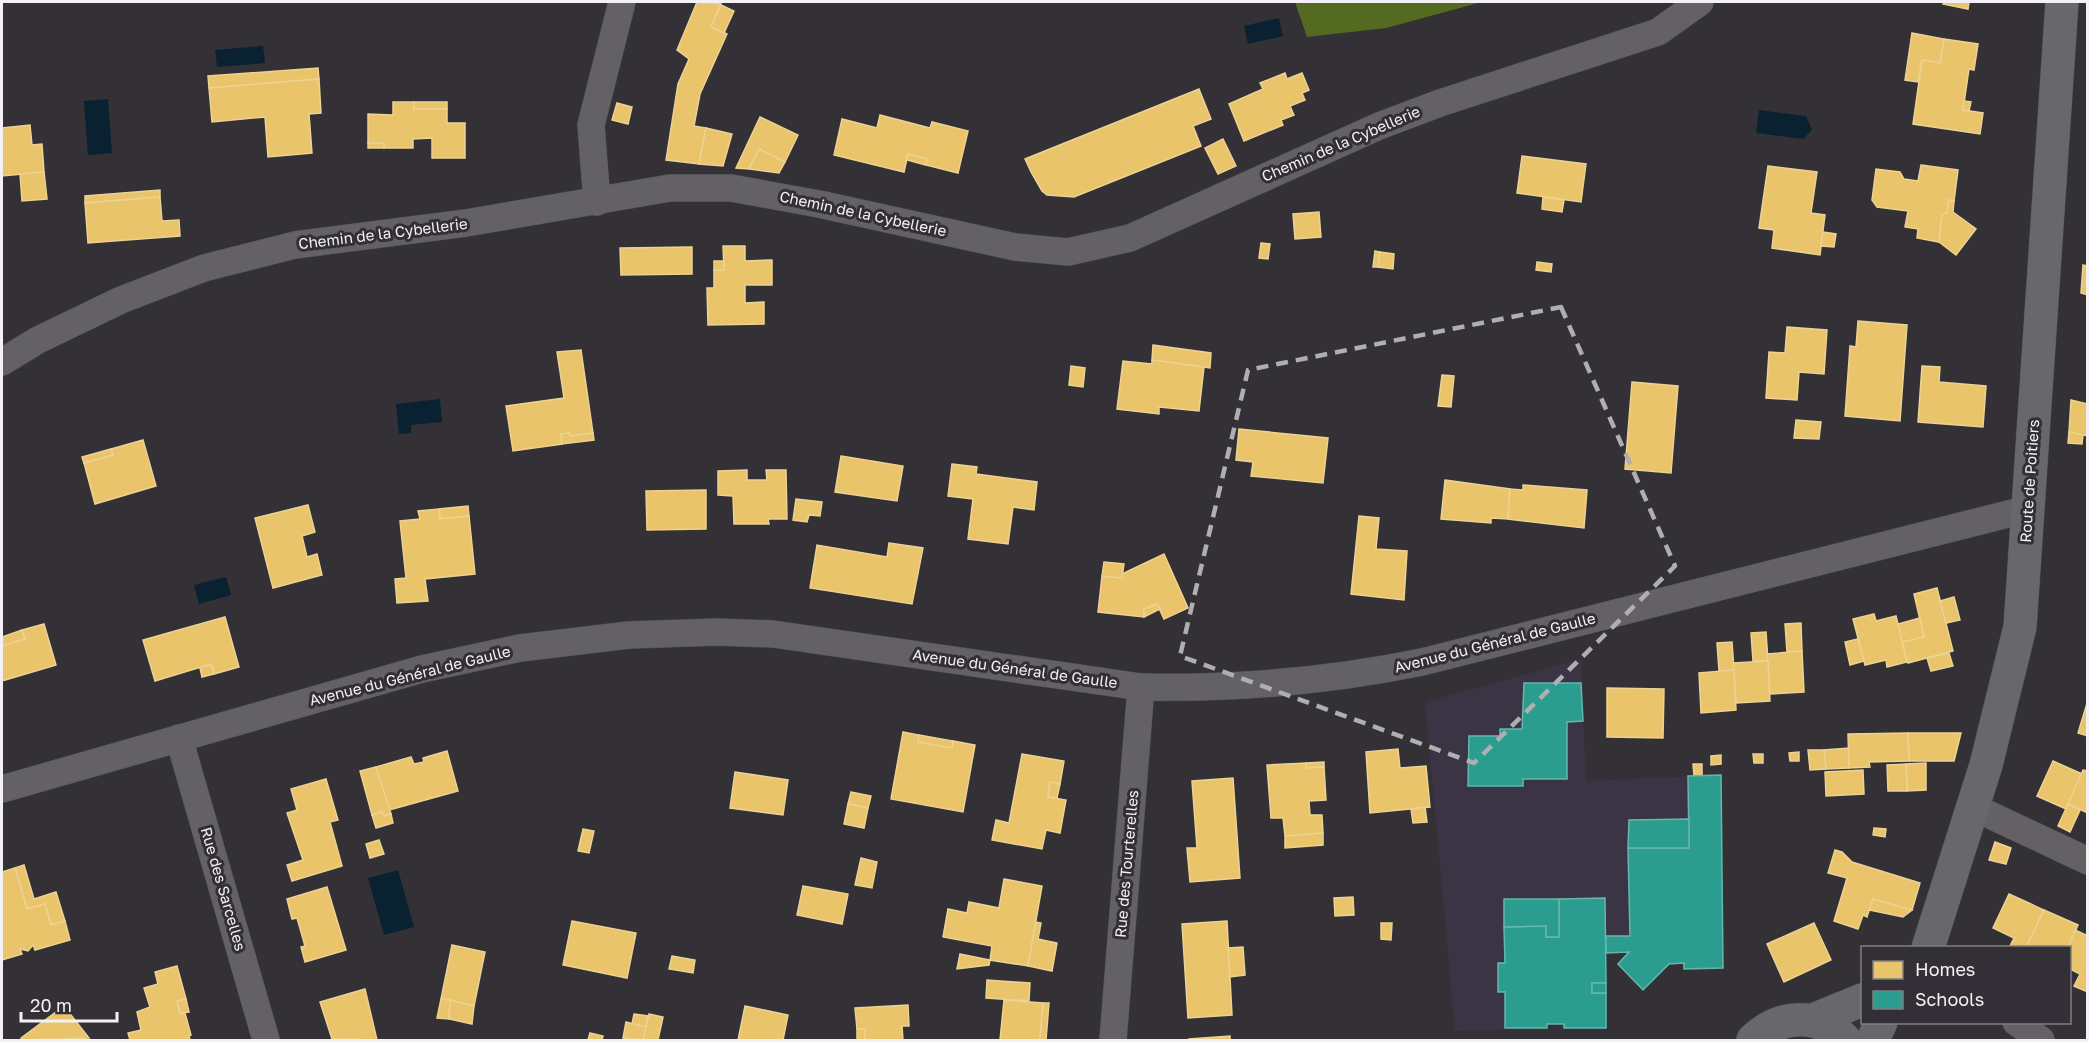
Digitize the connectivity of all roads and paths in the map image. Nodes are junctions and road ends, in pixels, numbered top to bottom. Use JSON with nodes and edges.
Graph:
{"nodes":[{"id":1,"x":622,"y":2,"type":"edge"},
{"id":2,"x":1700,"y":2,"type":"edge"},
{"id":3,"x":2062,"y":2,"type":"edge"},
{"id":4,"x":597,"y":202,"type":"junction"},
{"id":5,"x":2,"y":362,"type":"edge"},
{"id":6,"x":2028,"y":509,"type":"junction"},
{"id":7,"x":1141,"y":687,"type":"junction"},
{"id":8,"x":179,"y":738,"type":"junction"},
{"id":9,"x":2,"y":789,"type":"edge"},
{"id":10,"x":1974,"y":807,"type":"junction"},
{"id":11,"x":2088,"y":861,"type":"edge"},
{"id":12,"x":1929,"y":946,"type":"edge"},
{"id":13,"x":1861,"y":1001,"type":"edge"},
{"id":14,"x":1813,"y":1020,"type":"junction"},
{"id":15,"x":1881,"y":1024,"type":"edge"},
{"id":16,"x":2017,"y":1024,"type":"edge"},
{"id":17,"x":1753,"y":1039,"type":"edge"},
{"id":18,"x":267,"y":1041,"type":"edge"},
{"id":19,"x":1113,"y":1041,"type":"edge"},
{"id":20,"x":1845,"y":1041,"type":"edge"},
{"id":21,"x":1873,"y":1041,"type":"edge"},
{"id":22,"x":2042,"y":1041,"type":"edge"}],
"edges":[{"from":1,"to":4,"type":"street"},
{"from":2,"to":4,"type":"street","name":"Chemin de la Cybellerie"},
{"from":3,"to":6,"type":"street","name":"Route de Poitiers"},
{"from":4,"to":5,"type":"street","name":"Chemin de la Cybellerie"},
{"from":6,"to":7,"type":"street","name":"Avenue du Général de Gaulle"},
{"from":6,"to":10,"type":"street","name":"Route de Poitiers"},
{"from":7,"to":8,"type":"street","name":"Avenue du Général de Gaulle"},
{"from":7,"to":19,"type":"street","name":"Rue des Tourterelles"},
{"from":8,"to":9,"type":"street","name":"Avenue du Général de Gaulle"},
{"from":8,"to":18,"type":"street","name":"Rue des Sarcelles"},
{"from":10,"to":11,"type":"street"},
{"from":10,"to":12,"type":"street","name":"Route de Poitiers"},
{"from":13,"to":14,"type":"street"},
{"from":14,"to":17,"type":"street"},
{"from":14,"to":20,"type":"street"},
{"from":15,"to":21,"type":"street"},
{"from":16,"to":22,"type":"street"}]}
